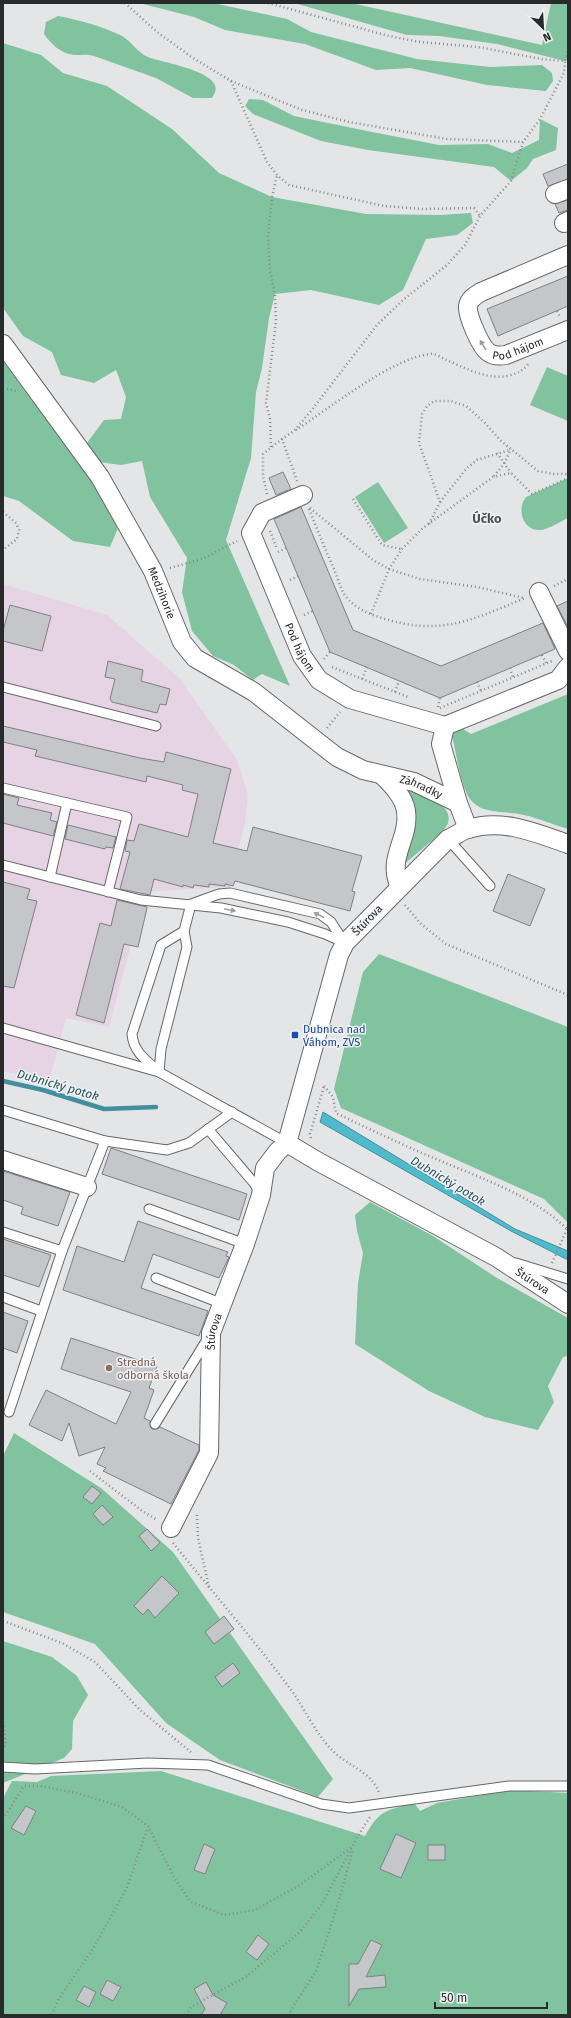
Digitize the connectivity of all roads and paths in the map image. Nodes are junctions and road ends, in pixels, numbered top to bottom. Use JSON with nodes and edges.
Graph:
{"nodes":[{"id":1,"x":125,"y":3,"type":"edge"},
{"id":2,"x":268,"y":3,"type":"edge"},
{"id":3,"x":568,"y":52,"type":"edge"},
{"id":4,"x":567,"y":61,"type":"edge"},
{"id":5,"x":231,"y":81,"type":"junction"},
{"id":6,"x":523,"y":142,"type":"junction"},
{"id":7,"x":277,"y":175,"type":"junction"},
{"id":8,"x":480,"y":216,"type":"junction"},
{"id":9,"x":568,"y":255,"type":"edge"},
{"id":10,"x":568,"y":330,"type":"edge"},
{"id":11,"x":3,"y":344,"type":"edge"},
{"id":12,"x":530,"y":345,"type":"junction"},
{"id":13,"x":294,"y":431,"type":"junction"},
{"id":14,"x":282,"y":439,"type":"junction"},
{"id":15,"x":271,"y":447,"type":"junction"},
{"id":16,"x":511,"y":449,"type":"junction"},
{"id":17,"x":497,"y":453,"type":"junction"},
{"id":18,"x":504,"y":464,"type":"junction"},
{"id":19,"x":511,"y":473,"type":"junction"},
{"id":20,"x":568,"y":474,"type":"edge"},
{"id":21,"x":494,"y":477,"type":"junction"},
{"id":22,"x":568,"y":478,"type":"edge"},
{"id":23,"x":303,"y":495,"type":"joint"},
{"id":24,"x":353,"y":499,"type":"dead end"},
{"id":25,"x":440,"y":502,"type":"junction"},
{"id":26,"x":3,"y":512,"type":"edge"},
{"id":27,"x":262,"y":512,"type":"junction"},
{"id":28,"x":429,"y":524,"type":"junction"},
{"id":29,"x":251,"y":533,"type":"junction"},
{"id":30,"x":286,"y":548,"type":"dead end"},
{"id":31,"x":402,"y":549,"type":"junction"},
{"id":32,"x":3,"y":550,"type":"edge"},
{"id":33,"x":278,"y":552,"type":"junction"},
{"id":34,"x":281,"y":559,"type":"dead end"},
{"id":35,"x":389,"y":570,"type":"junction"},
{"id":36,"x":153,"y":571,"type":"junction"},
{"id":37,"x":287,"y":573,"type":"dead end"},
{"id":38,"x":298,"y":576,"type":"dead end"},
{"id":39,"x":568,"y":579,"type":"edge"},
{"id":40,"x":290,"y":580,"type":"junction"},
{"id":41,"x":292,"y":587,"type":"dead end"},
{"id":42,"x":532,"y":595,"type":"junction"},
{"id":43,"x":301,"y":608,"type":"dead end"},
{"id":44,"x":313,"y":611,"type":"dead end"},
{"id":45,"x":371,"y":614,"type":"junction"},
{"id":46,"x":304,"y":615,"type":"junction"},
{"id":47,"x":306,"y":621,"type":"dead end"},
{"id":48,"x":330,"y":652,"type":"dead end"},
{"id":49,"x":320,"y":654,"type":"dead end"},
{"id":50,"x":542,"y":655,"type":"dead end"},
{"id":51,"x":568,"y":656,"type":"edge"},
{"id":52,"x":323,"y":661,"type":"junction"},
{"id":53,"x":546,"y":663,"type":"junction"},
{"id":54,"x":367,"y":667,"type":"dead end"},
{"id":55,"x":510,"y":668,"type":"dead end"},
{"id":56,"x":513,"y":677,"type":"junction"},
{"id":57,"x":362,"y":679,"type":"junction"},
{"id":58,"x":399,"y":681,"type":"dead end"},
{"id":59,"x":477,"y":682,"type":"dead end"},
{"id":60,"x":3,"y":687,"type":"edge"},
{"id":61,"x":481,"y":691,"type":"junction"},
{"id":62,"x":395,"y":692,"type":"junction"},
{"id":63,"x":409,"y":698,"type":"dead end"},
{"id":64,"x":440,"y":698,"type":"dead end"},
{"id":65,"x":350,"y":699,"type":"junction"},
{"id":66,"x":431,"y":706,"type":"dead end"},
{"id":67,"x":438,"y":709,"type":"junction"},
{"id":68,"x":156,"y":726,"type":"dead end"},
{"id":69,"x":445,"y":726,"type":"junction"},
{"id":70,"x":317,"y":742,"type":"junction"},
{"id":71,"x":382,"y":775,"type":"junction"},
{"id":72,"x":3,"y":788,"type":"edge"},
{"id":73,"x":67,"y":803,"type":"junction"},
{"id":74,"x":458,"y":803,"type":"junction"},
{"id":75,"x":468,"y":829,"type":"junction"},
{"id":76,"x":448,"y":839,"type":"junction"},
{"id":77,"x":568,"y":844,"type":"edge"},
{"id":78,"x":3,"y":865,"type":"edge"},
{"id":79,"x":50,"y":877,"type":"junction"},
{"id":80,"x":490,"y":886,"type":"dead end"},
{"id":81,"x":108,"y":892,"type":"junction"},
{"id":82,"x":401,"y":894,"type":"junction"},
{"id":83,"x":191,"y":904,"type":"junction"},
{"id":84,"x":184,"y":931,"type":"junction"},
{"id":85,"x":345,"y":943,"type":"junction"},
{"id":86,"x":568,"y":995,"type":"edge"},
{"id":87,"x":3,"y":1028,"type":"edge"},
{"id":88,"x":159,"y":1072,"type":"junction"},
{"id":89,"x":324,"y":1086,"type":"dead end"},
{"id":90,"x":3,"y":1110,"type":"edge"},
{"id":91,"x":232,"y":1112,"type":"junction"},
{"id":92,"x":208,"y":1129,"type":"junction"},
{"id":93,"x":105,"y":1141,"type":"junction"},
{"id":94,"x":287,"y":1143,"type":"junction"},
{"id":95,"x":3,"y":1160,"type":"edge"},
{"id":96,"x":86,"y":1187,"type":"junction"},
{"id":97,"x":261,"y":1195,"type":"junction"},
{"id":98,"x":149,"y":1209,"type":"dead end"},
{"id":99,"x":567,"y":1230,"type":"edge"},
{"id":100,"x":3,"y":1232,"type":"edge"},
{"id":101,"x":245,"y":1244,"type":"junction"},
{"id":102,"x":62,"y":1251,"type":"junction"},
{"id":103,"x":496,"y":1257,"type":"junction"},
{"id":104,"x":554,"y":1257,"type":"dead end"},
{"id":105,"x":156,"y":1278,"type":"dead end"},
{"id":106,"x":568,"y":1279,"type":"edge"},
{"id":107,"x":3,"y":1297,"type":"edge"},
{"id":108,"x":222,"y":1304,"type":"junction"},
{"id":109,"x":568,"y":1304,"type":"edge"},
{"id":110,"x":41,"y":1311,"type":"junction"},
{"id":111,"x":211,"y":1333,"type":"junction"},
{"id":112,"x":9,"y":1412,"type":"dead end"},
{"id":113,"x":155,"y":1424,"type":"dead end"},
{"id":114,"x":90,"y":1471,"type":"dead end"},
{"id":115,"x":197,"y":1514,"type":"dead end"},
{"id":116,"x":171,"y":1528,"type":"junction"},
{"id":117,"x":210,"y":1587,"type":"junction"},
{"id":118,"x":3,"y":1621,"type":"edge"},
{"id":119,"x":3,"y":1722,"type":"edge"},
{"id":120,"x":3,"y":1748,"type":"edge"},
{"id":121,"x":208,"y":1765,"type":"junction"},
{"id":122,"x":3,"y":1766,"type":"edge"},
{"id":123,"x":27,"y":1781,"type":"dead end"},
{"id":124,"x":24,"y":1786,"type":"junction"},
{"id":125,"x":568,"y":1786,"type":"edge"},
{"id":126,"x":379,"y":1803,"type":"junction"},
{"id":127,"x":3,"y":1819,"type":"edge"},
{"id":128,"x":148,"y":1826,"type":"junction"},
{"id":129,"x":354,"y":1845,"type":"junction"},
{"id":130,"x":52,"y":2015,"type":"edge"},
{"id":131,"x":186,"y":2015,"type":"edge"},
{"id":132,"x":288,"y":2015,"type":"edge"}],
"edges":[{"from":1,"to":5,"type":"path"},
{"from":2,"to":4,"type":"path"},
{"from":3,"to":4,"type":"path"},
{"from":4,"to":6,"type":"path"},
{"from":5,"to":6,"type":"path"},
{"from":5,"to":7,"type":"path"},
{"from":6,"to":8,"type":"path"},
{"from":7,"to":8,"type":"path"},
{"from":7,"to":15,"type":"path"},
{"from":8,"to":13,"type":"path"},
{"from":12,"to":9,"type":"street","name":"Pod hájom","one_way":true},
{"from":10,"to":12,"type":"street","name":"Pod hájom"},
{"from":11,"to":36,"type":"street","name":"Medzihorie"},
{"from":12,"to":13,"type":"path"},
{"from":13,"to":14,"type":"path"},
{"from":14,"to":15,"type":"path"},
{"from":14,"to":23,"type":"path"},
{"from":15,"to":27,"type":"path"},
{"from":16,"to":17,"type":"path"},
{"from":16,"to":18,"type":"path"},
{"from":16,"to":20,"type":"path"},
{"from":16,"to":25,"type":"path"},
{"from":17,"to":18,"type":"path"},
{"from":17,"to":25,"type":"path"},
{"from":18,"to":19,"type":"path"},
{"from":18,"to":21,"type":"path"},
{"from":19,"to":21,"type":"path"},
{"from":19,"to":22,"type":"path"},
{"from":21,"to":28,"type":"path"},
{"from":23,"to":27,"type":"street"},
{"from":24,"to":31,"type":"path"},
{"from":25,"to":28,"type":"path"},
{"from":26,"to":32,"type":"path"},
{"from":27,"to":29,"type":"street"},
{"from":27,"to":33,"type":"path"},
{"from":28,"to":31,"type":"path"},
{"from":29,"to":36,"type":"path"},
{"from":29,"to":65,"type":"street","name":"Pod hájom"},
{"from":30,"to":33,"type":"path"},
{"from":31,"to":35,"type":"path"},
{"from":33,"to":34,"type":"path"},
{"from":35,"to":42,"type":"path"},
{"from":35,"to":45,"type":"path"},
{"from":35,"to":45,"type":"path"},
{"from":36,"to":70,"type":"street","name":"Medzihorie"},
{"from":37,"to":40,"type":"path"},
{"from":38,"to":40,"type":"path"},
{"from":39,"to":42,"type":"path"},
{"from":40,"to":41,"type":"path"},
{"from":42,"to":45,"type":"path"},
{"from":42,"to":51,"type":"street"},
{"from":43,"to":46,"type":"path"},
{"from":44,"to":46,"type":"path"},
{"from":46,"to":47,"type":"path"},
{"from":48,"to":52,"type":"path"},
{"from":49,"to":52,"type":"path"},
{"from":50,"to":53,"type":"path"},
{"from":51,"to":53,"type":"path"},
{"from":51,"to":69,"type":"street"},
{"from":52,"to":57,"type":"path"},
{"from":53,"to":56,"type":"path"},
{"from":54,"to":57,"type":"path"},
{"from":55,"to":56,"type":"path"},
{"from":56,"to":61,"type":"path"},
{"from":57,"to":62,"type":"path"},
{"from":58,"to":62,"type":"path"},
{"from":59,"to":61,"type":"path"},
{"from":60,"to":68,"type":"lane"},
{"from":61,"to":67,"type":"path"},
{"from":62,"to":63,"type":"path"},
{"from":64,"to":67,"type":"path"},
{"from":65,"to":69,"type":"street","name":"Pod hájom"},
{"from":65,"to":70,"type":"path"},
{"from":66,"to":67,"type":"path"},
{"from":69,"to":74,"type":"street"},
{"from":70,"to":71,"type":"street","name":"Medzihorie"},
{"from":71,"to":74,"type":"street","name":"Záhradky"},
{"from":71,"to":82,"type":"street"},
{"from":72,"to":73,"type":"lane"},
{"from":73,"to":79,"type":"lane"},
{"from":73,"to":81,"type":"lane"},
{"from":74,"to":75,"type":"street"},
{"from":75,"to":76,"type":"street","name":"Štúrova"},
{"from":75,"to":77,"type":"street","name":"Štúrova"},
{"from":76,"to":80,"type":"lane"},
{"from":76,"to":82,"type":"street","name":"Štúrova"},
{"from":78,"to":79,"type":"lane"},
{"from":79,"to":81,"type":"lane"},
{"from":81,"to":83,"type":"lane"},
{"from":82,"to":85,"type":"street","name":"Štúrova"},
{"from":82,"to":86,"type":"path"},
{"from":83,"to":84,"type":"lane"},
{"from":83,"to":85,"type":"lane","one_way":true},
{"from":85,"to":83,"type":"lane","one_way":true},
{"from":84,"to":88,"type":"lane"},
{"from":84,"to":88,"type":"lane"},
{"from":85,"to":94,"type":"street","name":"Štúrova"},
{"from":87,"to":88,"type":"lane","name":"Štúrova"},
{"from":88,"to":91,"type":"lane","name":"Štúrova"},
{"from":89,"to":99,"type":"path"},
{"from":90,"to":93,"type":"lane"},
{"from":91,"to":92,"type":"lane"},
{"from":91,"to":94,"type":"lane","name":"Štúrova"},
{"from":92,"to":93,"type":"lane"},
{"from":92,"to":97,"type":"lane"},
{"from":93,"to":96,"type":"lane"},
{"from":94,"to":97,"type":"street","name":"Štúrova"},
{"from":94,"to":103,"type":"street","name":"Štúrova"},
{"from":95,"to":96,"type":"street"},
{"from":96,"to":102,"type":"lane"},
{"from":97,"to":101,"type":"street","name":"Štúrova"},
{"from":98,"to":101,"type":"lane"},
{"from":99,"to":104,"type":"path"},
{"from":100,"to":102,"type":"lane"},
{"from":101,"to":108,"type":"street","name":"Štúrova"},
{"from":102,"to":110,"type":"lane"},
{"from":103,"to":106,"type":"lane"},
{"from":103,"to":109,"type":"street","name":"Štúrova"},
{"from":105,"to":108,"type":"lane"},
{"from":107,"to":110,"type":"lane"},
{"from":108,"to":111,"type":"street","name":"Štúrova"},
{"from":110,"to":112,"type":"lane"},
{"from":111,"to":113,"type":"lane"},
{"from":111,"to":116,"type":"street","name":"Štúrova"},
{"from":114,"to":116,"type":"path"},
{"from":115,"to":117,"type":"path"},
{"from":116,"to":117,"type":"path"},
{"from":117,"to":126,"type":"path"},
{"from":118,"to":121,"type":"path"},
{"from":119,"to":120,"type":"path"},
{"from":121,"to":122,"type":"lane"},
{"from":121,"to":126,"type":"lane"},
{"from":123,"to":124,"type":"path"},
{"from":124,"to":127,"type":"path"},
{"from":124,"to":128,"type":"path"},
{"from":125,"to":126,"type":"lane"},
{"from":126,"to":129,"type":"path"},
{"from":128,"to":129,"type":"path"},
{"from":128,"to":130,"type":"path"},
{"from":129,"to":131,"type":"path"},
{"from":129,"to":132,"type":"path"}]}
